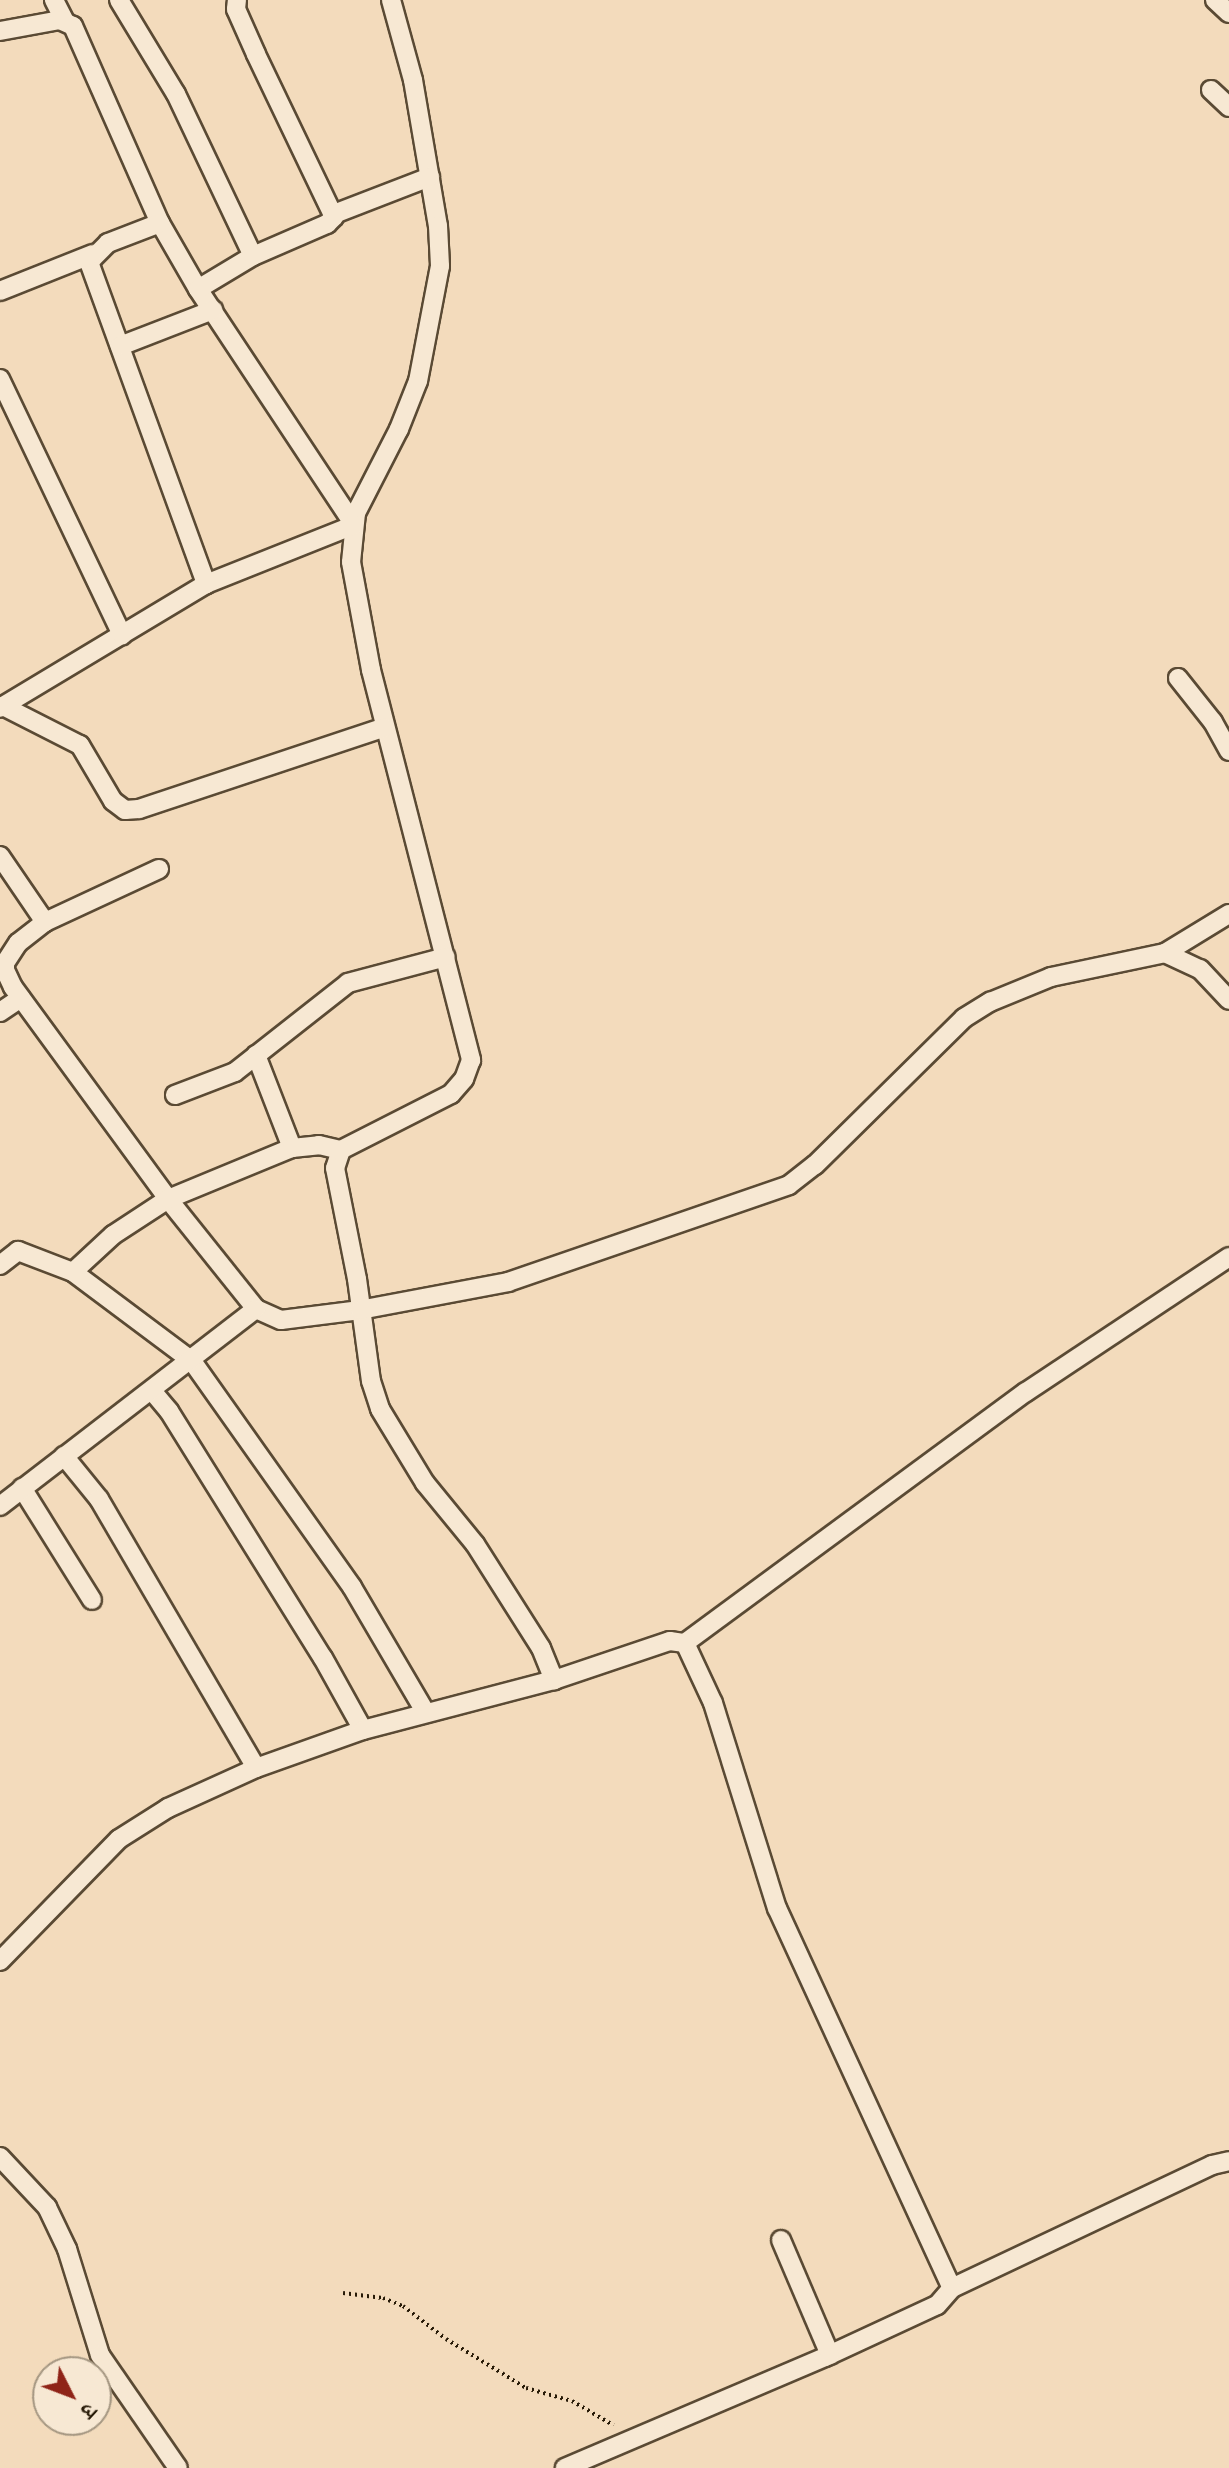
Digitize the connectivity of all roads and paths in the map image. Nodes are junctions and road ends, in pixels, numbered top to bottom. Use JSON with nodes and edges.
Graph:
{"nodes":[{"id":1,"x":54,"y":0,"type":"edge"},
{"id":2,"x":119,"y":0,"type":"edge"},
{"id":3,"x":237,"y":0,"type":"edge"},
{"id":4,"x":391,"y":0,"type":"edge"},
{"id":5,"x":1215,"y":0,"type":"edge"},
{"id":6,"x":1229,"y":13,"type":"edge"},
{"id":7,"x":64,"y":20,"type":"junction"},
{"id":8,"x":0,"y":31,"type":"edge"},
{"id":9,"x":1211,"y":90,"type":"dead end"},
{"id":10,"x":1229,"y":107,"type":"edge"},
{"id":11,"x":430,"y":177,"type":"junction"},
{"id":12,"x":334,"y":214,"type":"junction"},
{"id":13,"x":160,"y":223,"type":"junction"},
{"id":14,"x":93,"y":254,"type":"junction"},
{"id":15,"x":253,"y":256,"type":"junction"},
{"id":16,"x":198,"y":289,"type":"junction"},
{"id":17,"x":0,"y":291,"type":"edge"},
{"id":18,"x":213,"y":310,"type":"junction"},
{"id":19,"x":120,"y":346,"type":"junction"},
{"id":20,"x":0,"y":379,"type":"edge"},
{"id":21,"x":354,"y":525,"type":"junction"},
{"id":22,"x":206,"y":584,"type":"junction"},
{"id":23,"x":122,"y":635,"type":"junction"},
{"id":24,"x":1178,"y":678,"type":"dead end"},
{"id":25,"x":2,"y":707,"type":"edge"},
{"id":26,"x":385,"y":727,"type":"junction"},
{"id":27,"x":1229,"y":751,"type":"edge"},
{"id":28,"x":0,"y":856,"type":"edge"},
{"id":29,"x":159,"y":869,"type":"dead end"},
{"id":30,"x":1229,"y":914,"type":"edge"},
{"id":31,"x":45,"y":922,"type":"junction"},
{"id":32,"x":1165,"y":953,"type":"junction"},
{"id":33,"x":446,"y":957,"type":"junction"},
{"id":34,"x":21,"y":998,"type":"junction"},
{"id":35,"x":1229,"y":1000,"type":"edge"},
{"id":36,"x":0,"y":1012,"type":"edge"},
{"id":37,"x":256,"y":1055,"type":"junction"},
{"id":38,"x":175,"y":1095,"type":"dead end"},
{"id":39,"x":292,"y":1148,"type":"junction"},
{"id":40,"x":341,"y":1150,"type":"junction"},
{"id":41,"x":168,"y":1199,"type":"junction"},
{"id":42,"x":1229,"y":1257,"type":"edge"},
{"id":43,"x":0,"y":1265,"type":"edge"},
{"id":44,"x":73,"y":1272,"type":"junction"},
{"id":45,"x":256,"y":1309,"type":"junction"},
{"id":46,"x":360,"y":1310,"type":"junction"},
{"id":47,"x":192,"y":1361,"type":"junction"},
{"id":48,"x":153,"y":1392,"type":"junction"},
{"id":49,"x":64,"y":1456,"type":"junction"},
{"id":50,"x":22,"y":1488,"type":"junction"},
{"id":51,"x":0,"y":1506,"type":"edge"},
{"id":52,"x":92,"y":1600,"type":"dead end"},
{"id":53,"x":685,"y":1643,"type":"junction"},
{"id":54,"x":554,"y":1680,"type":"junction"},
{"id":55,"x":426,"y":1713,"type":"junction"},
{"id":56,"x":363,"y":1730,"type":"junction"},
{"id":57,"x":256,"y":1768,"type":"junction"},
{"id":58,"x":0,"y":1961,"type":"edge"},
{"id":59,"x":0,"y":2157,"type":"edge"},
{"id":60,"x":1229,"y":2161,"type":"edge"},
{"id":61,"x":781,"y":2240,"type":"dead end"},
{"id":62,"x":952,"y":2288,"type":"junction"},
{"id":63,"x":343,"y":2293,"type":"dead end"},
{"id":64,"x":830,"y":2355,"type":"junction"},
{"id":65,"x":629,"y":2441,"type":"junction"},
{"id":66,"x":178,"y":2468,"type":"edge"},
{"id":67,"x":565,"y":2468,"type":"edge"}],
"edges":[{"from":1,"to":7,"type":"street"},
{"from":2,"to":15,"type":"street"},
{"from":3,"to":12,"type":"street"},
{"from":4,"to":11,"type":"street"},
{"from":5,"to":6,"type":"street"},
{"from":7,"to":8,"type":"street"},
{"from":7,"to":13,"type":"street"},
{"from":9,"to":10,"type":"street"},
{"from":11,"to":12,"type":"street"},
{"from":11,"to":21,"type":"street"},
{"from":12,"to":15,"type":"street"},
{"from":13,"to":14,"type":"street"},
{"from":13,"to":16,"type":"street"},
{"from":14,"to":17,"type":"street"},
{"from":14,"to":19,"type":"street"},
{"from":15,"to":16,"type":"street"},
{"from":16,"to":18,"type":"street"},
{"from":18,"to":19,"type":"street"},
{"from":18,"to":21,"type":"street"},
{"from":19,"to":22,"type":"street"},
{"from":20,"to":23,"type":"street"},
{"from":21,"to":22,"type":"street"},
{"from":21,"to":26,"type":"street"},
{"from":22,"to":23,"type":"street"},
{"from":23,"to":25,"type":"street"},
{"from":24,"to":27,"type":"street"},
{"from":25,"to":26,"type":"street"},
{"from":26,"to":33,"type":"street"},
{"from":28,"to":31,"type":"street"},
{"from":29,"to":31,"type":"street"},
{"from":30,"to":32,"type":"street"},
{"from":31,"to":34,"type":"street"},
{"from":32,"to":35,"type":"street"},
{"from":32,"to":46,"type":"street"},
{"from":33,"to":37,"type":"street"},
{"from":33,"to":40,"type":"street"},
{"from":34,"to":36,"type":"street"},
{"from":34,"to":41,"type":"street"},
{"from":37,"to":38,"type":"street"},
{"from":37,"to":39,"type":"street"},
{"from":39,"to":40,"type":"street"},
{"from":39,"to":41,"type":"street"},
{"from":40,"to":46,"type":"street"},
{"from":41,"to":44,"type":"street"},
{"from":41,"to":45,"type":"street"},
{"from":42,"to":53,"type":"street"},
{"from":43,"to":44,"type":"street"},
{"from":44,"to":47,"type":"street"},
{"from":45,"to":46,"type":"street"},
{"from":45,"to":47,"type":"street"},
{"from":46,"to":54,"type":"street"},
{"from":47,"to":48,"type":"street"},
{"from":47,"to":55,"type":"street"},
{"from":48,"to":49,"type":"street"},
{"from":48,"to":56,"type":"street"},
{"from":49,"to":50,"type":"street"},
{"from":49,"to":57,"type":"street"},
{"from":50,"to":51,"type":"street"},
{"from":50,"to":52,"type":"street"},
{"from":53,"to":54,"type":"street"},
{"from":53,"to":62,"type":"street"},
{"from":54,"to":55,"type":"street"},
{"from":55,"to":56,"type":"street"},
{"from":56,"to":57,"type":"street"},
{"from":57,"to":58,"type":"street"},
{"from":59,"to":66,"type":"street"},
{"from":60,"to":62,"type":"street"},
{"from":61,"to":64,"type":"street"},
{"from":62,"to":64,"type":"street"},
{"from":63,"to":65,"type":"path"},
{"from":64,"to":65,"type":"street"},
{"from":65,"to":67,"type":"street"}]}
